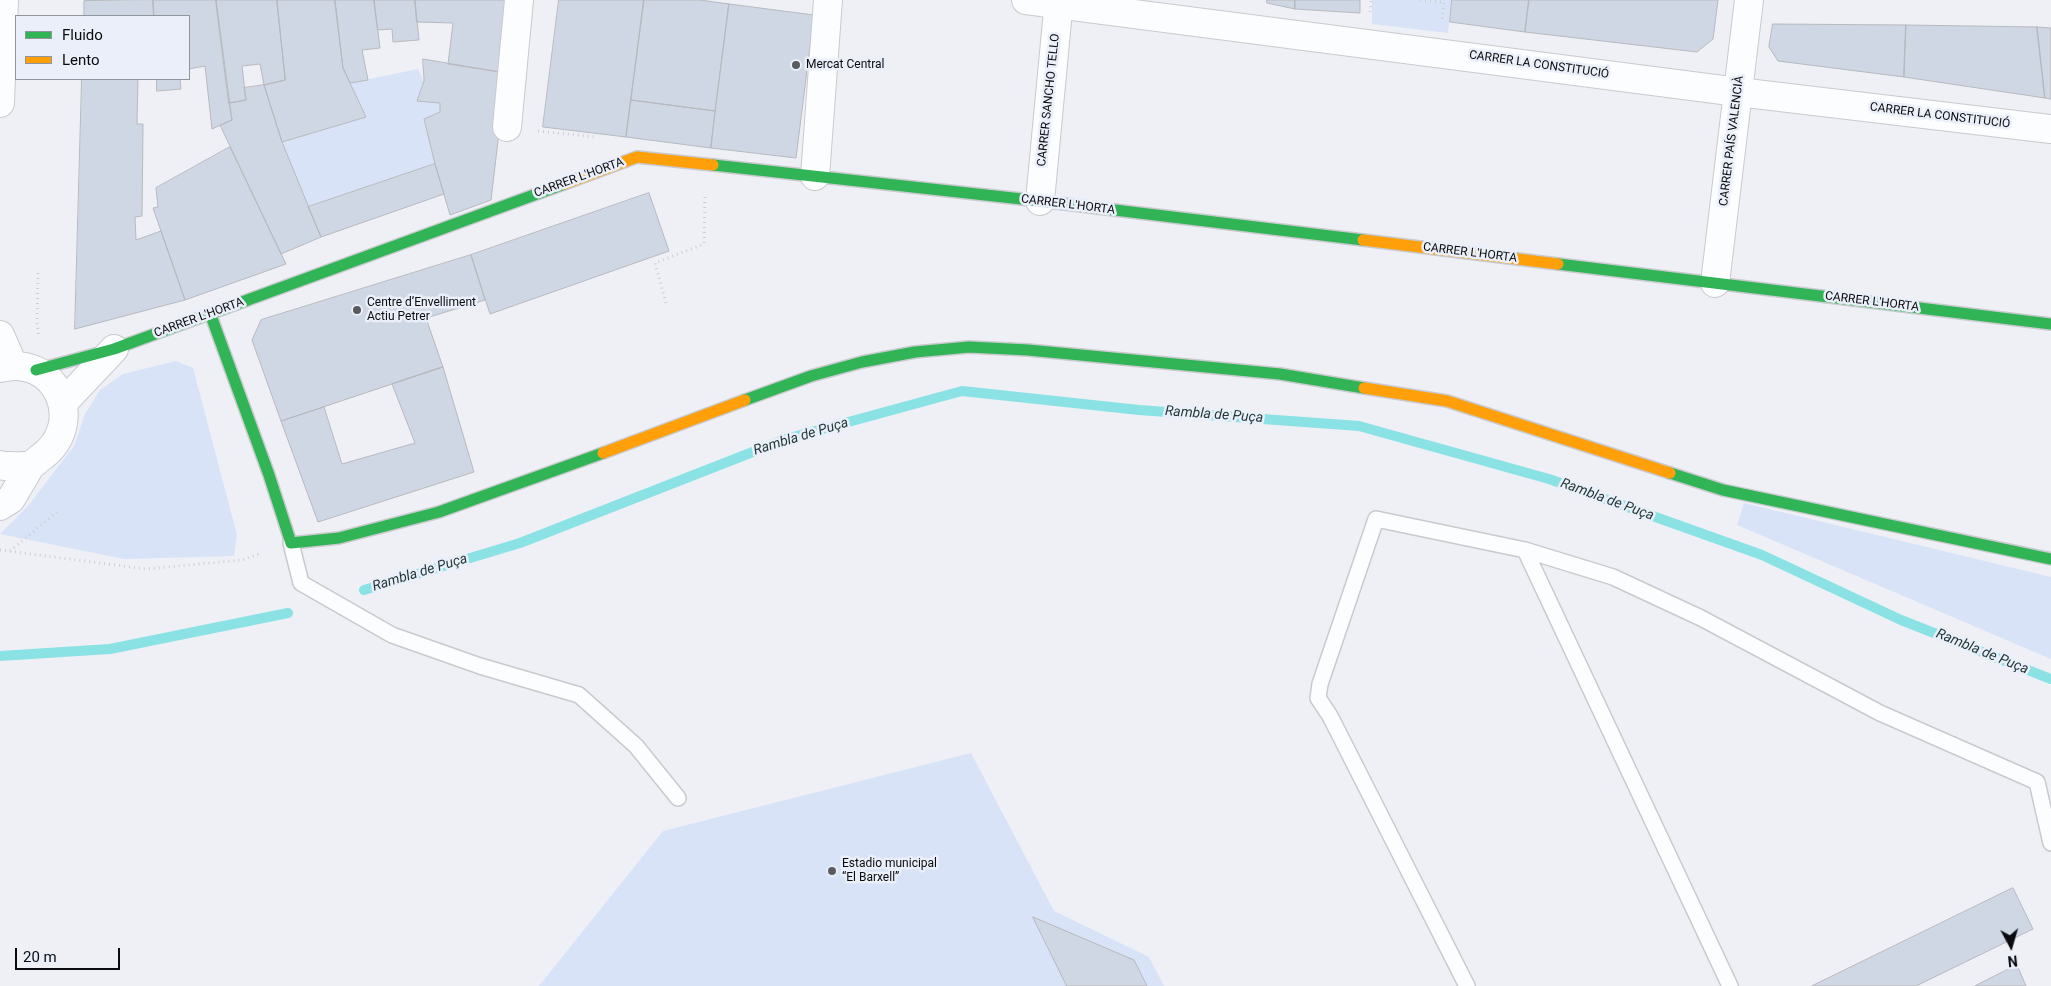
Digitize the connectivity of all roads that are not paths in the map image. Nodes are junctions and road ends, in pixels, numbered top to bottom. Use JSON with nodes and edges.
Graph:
{"nodes":[{"id":1,"x":4,"y":0,"type":"edge"},
{"id":2,"x":519,"y":0,"type":"edge"},
{"id":3,"x":828,"y":0,"type":"edge"},
{"id":4,"x":1026,"y":0,"type":"edge"},
{"id":5,"x":1749,"y":0,"type":"edge"},
{"id":6,"x":1059,"y":2,"type":"edge"},
{"id":7,"x":1738,"y":92,"type":"junction"},
{"id":8,"x":0,"y":103,"type":"edge"},
{"id":9,"x":508,"y":128,"type":"road end"},
{"id":10,"x":2051,"y":129,"type":"edge"},
{"id":11,"x":814,"y":176,"type":"junction"},
{"id":12,"x":1040,"y":201,"type":"junction"},
{"id":13,"x":1715,"y":283,"type":"junction"},
{"id":14,"x":210,"y":314,"type":"junction"},
{"id":15,"x":2051,"y":324,"type":"edge"},
{"id":16,"x":0,"y":335,"type":"edge"},
{"id":17,"x":114,"y":349,"type":"junction"},
{"id":18,"x":16,"y":368,"type":"edge"},
{"id":19,"x":63,"y":403,"type":"junction"},
{"id":20,"x":0,"y":465,"type":"edge"},
{"id":21,"x":31,"y":465,"type":"junction"},
{"id":22,"x":0,"y":506,"type":"edge"},
{"id":23,"x":291,"y":543,"type":"junction"},
{"id":24,"x":1525,"y":550,"type":"junction"},
{"id":25,"x":2051,"y":559,"type":"edge"},
{"id":26,"x":678,"y":798,"type":"dead end"},
{"id":27,"x":2051,"y":843,"type":"edge"},
{"id":28,"x":1467,"y":986,"type":"edge"},
{"id":29,"x":1730,"y":986,"type":"edge"}],
"edges":[{"from":1,"to":8,"type":"street"},
{"from":2,"to":9,"type":"street"},
{"from":3,"to":11,"type":"street"},
{"from":4,"to":6,"type":"street","name":"CARRER LA CONSTITUCIÓ"},
{"from":5,"to":7,"type":"street","name":"CARRER PAÍS VALENCIÀ"},
{"from":6,"to":7,"type":"street","name":"CARRER LA CONSTITUCIÓ"},
{"from":6,"to":12,"type":"street","name":"CARRER SANCHO TELLO"},
{"from":7,"to":10,"type":"street","name":"CARRER LA CONSTITUCIÓ"},
{"from":7,"to":13,"type":"street","name":"CARRER PAÍS VALENCIÀ"},
{"from":11,"to":12,"type":"street","name":"CARRER L'HORTA"},
{"from":11,"to":14,"type":"street","name":"CARRER L'HORTA"},
{"from":12,"to":13,"type":"street","name":"CARRER L'HORTA"},
{"from":13,"to":15,"type":"street","name":"CARRER L'HORTA"},
{"from":14,"to":17,"type":"street","name":"CARRER L'HORTA"},
{"from":14,"to":23,"type":"street"},
{"from":16,"to":18,"type":"street"},
{"from":17,"to":18,"type":"street","name":"CARRER L'HORTA"},
{"from":17,"to":19,"type":"street","name":"CARRER L'HORTA"},
{"from":18,"to":19,"type":"street"},
{"from":19,"to":21,"type":"street"},
{"from":20,"to":21,"type":"street"},
{"from":21,"to":22,"type":"street"},
{"from":23,"to":25,"type":"street"},
{"from":23,"to":26,"type":"lane"},
{"from":24,"to":27,"type":"lane"},
{"from":24,"to":28,"type":"lane"},
{"from":24,"to":29,"type":"lane"}]}
